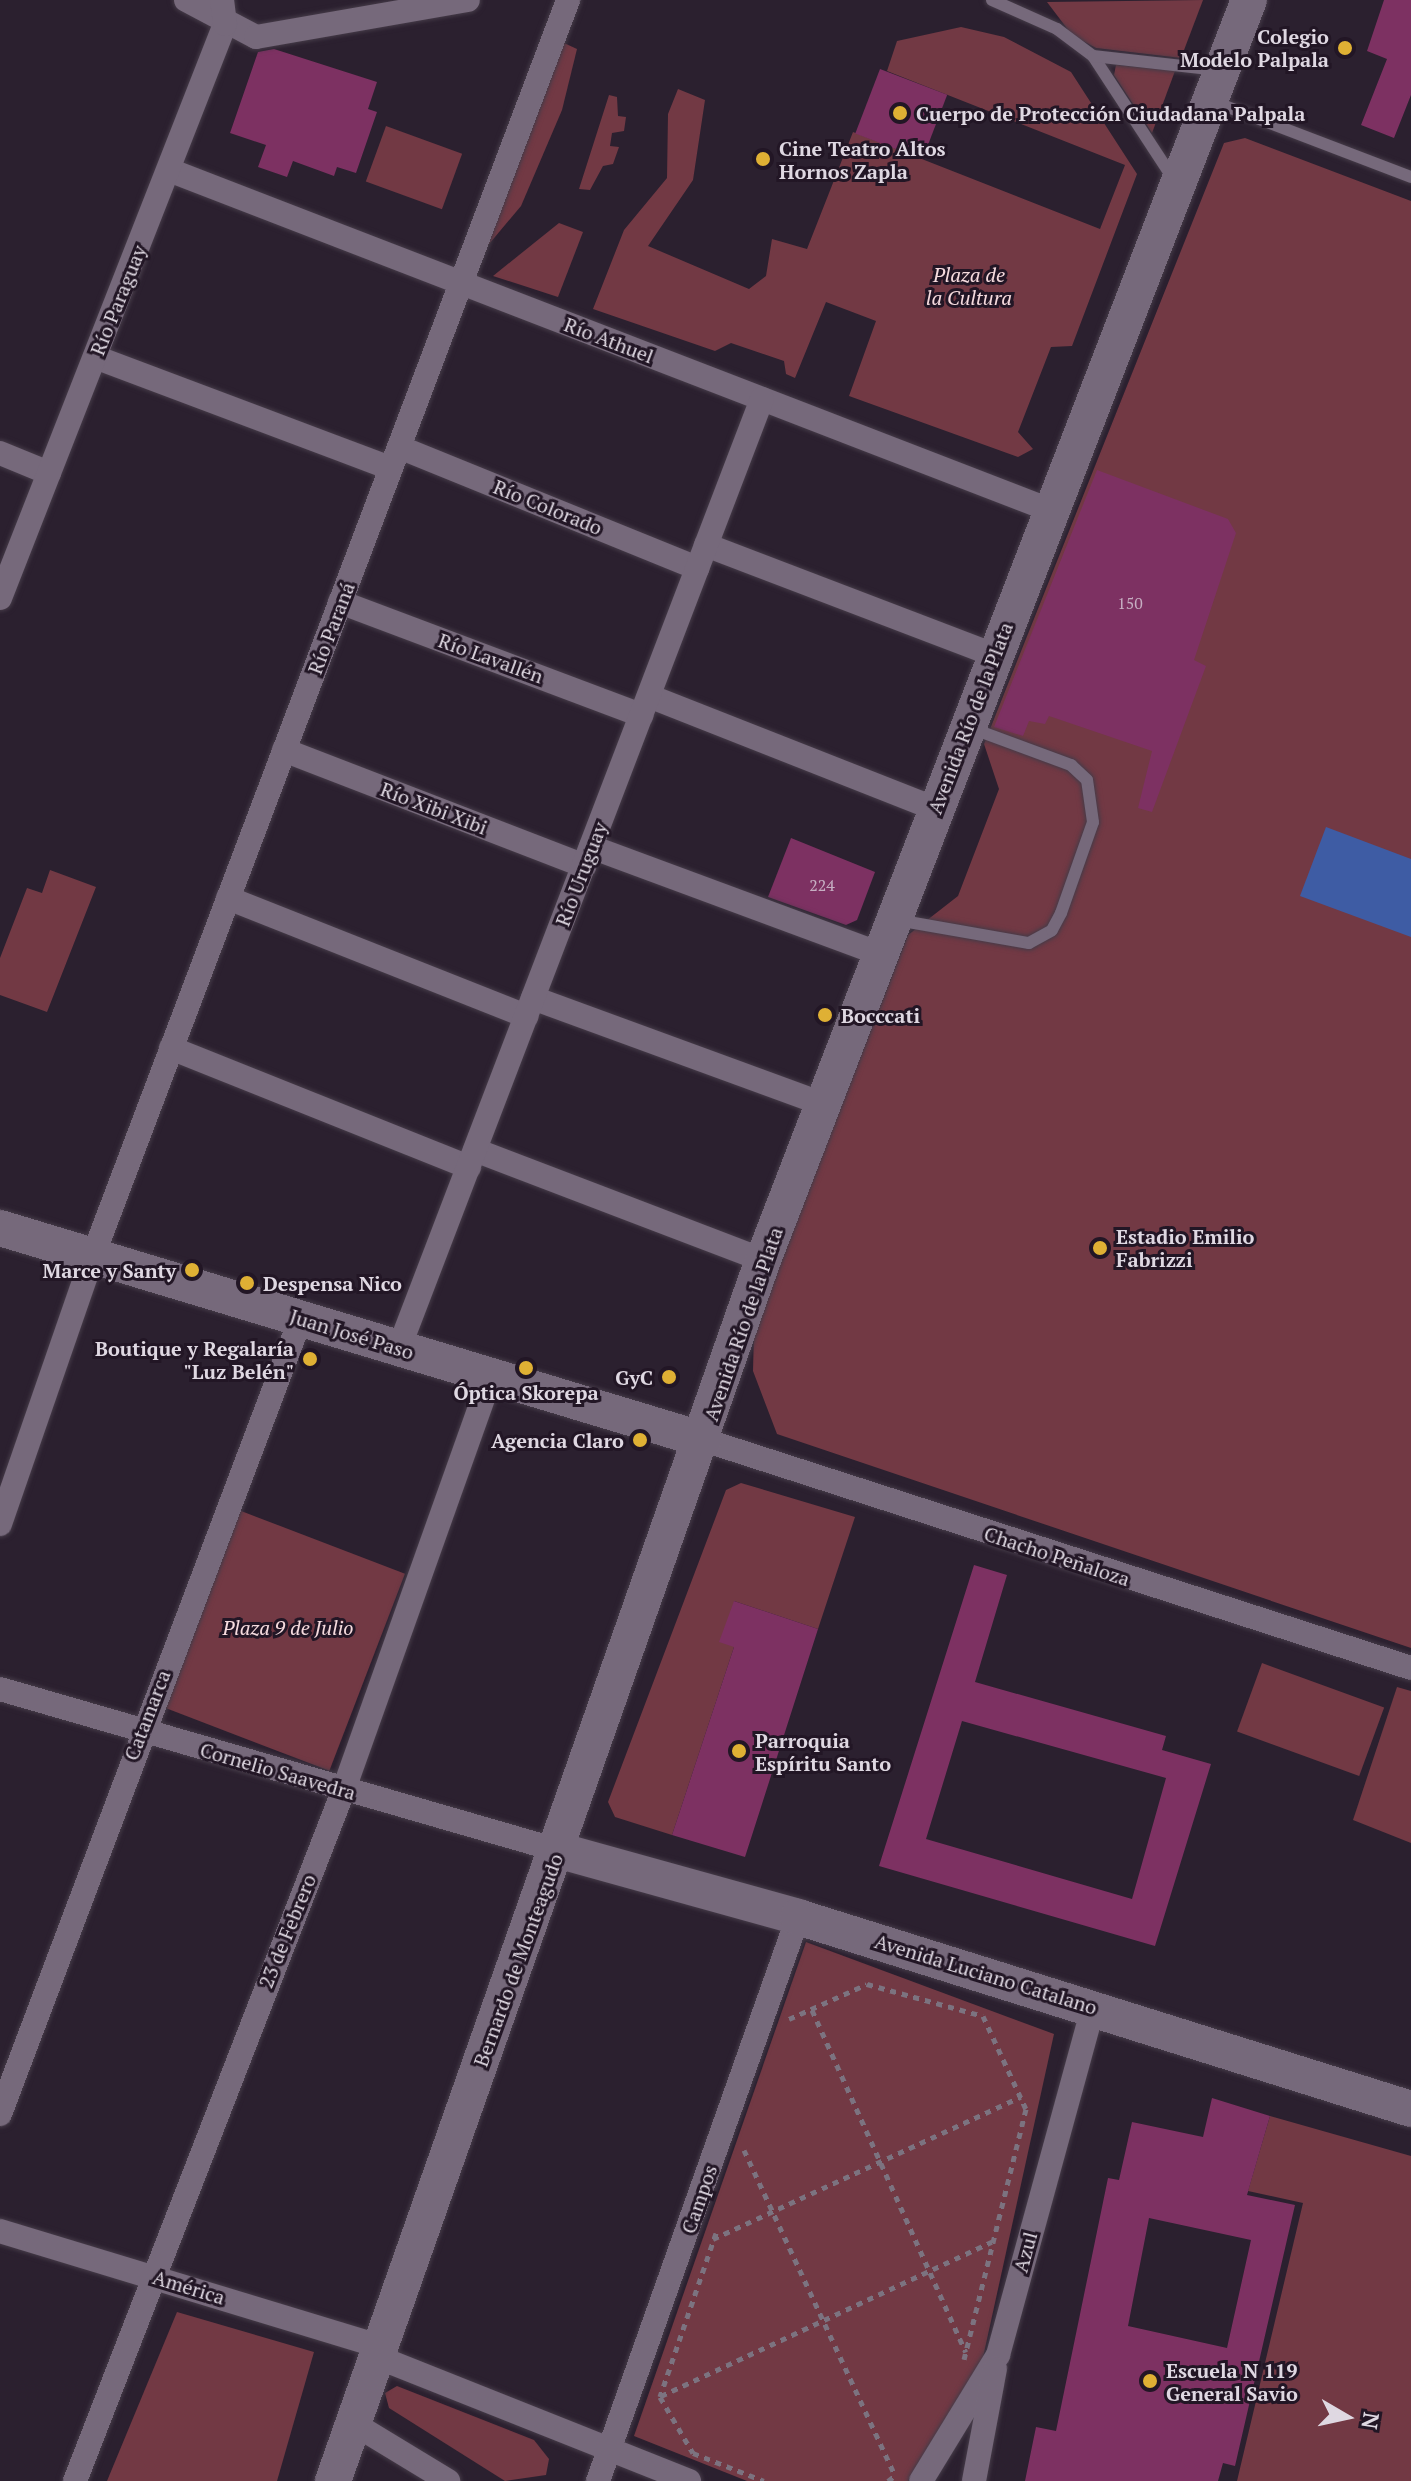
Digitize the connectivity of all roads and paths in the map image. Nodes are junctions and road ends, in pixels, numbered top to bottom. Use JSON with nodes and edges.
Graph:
{"nodes":[{"id":1,"x":186,"y":0,"type":"edge"},
{"id":2,"x":468,"y":0,"type":"edge"},
{"id":3,"x":568,"y":0,"type":"edge"},
{"id":4,"x":992,"y":0,"type":"edge"},
{"id":5,"x":1249,"y":0,"type":"edge"},
{"id":6,"x":1023,"y":6,"type":"edge"},
{"id":7,"x":224,"y":12,"type":"edge"},
{"id":8,"x":1093,"y":56,"type":"junction"},
{"id":9,"x":1215,"y":85,"type":"junction"},
{"id":10,"x":169,"y":170,"type":"junction"},
{"id":11,"x":1411,"y":177,"type":"edge"},
{"id":12,"x":1177,"y":186,"type":"junction"},
{"id":13,"x":461,"y":283,"type":"junction"},
{"id":14,"x":95,"y":357,"type":"junction"},
{"id":15,"x":762,"y":399,"type":"junction"},
{"id":16,"x":0,"y":453,"type":"edge"},
{"id":17,"x":395,"y":457,"type":"junction"},
{"id":18,"x":49,"y":473,"type":"junction"},
{"id":19,"x":1050,"y":510,"type":"junction"},
{"id":20,"x":706,"y":545,"type":"junction"},
{"id":21,"x":697,"y":568,"type":"junction"},
{"id":22,"x":0,"y":598,"type":"edge"},
{"id":23,"x":340,"y":602,"type":"junction"},
{"id":24,"x":994,"y":655,"type":"junction"},
{"id":25,"x":645,"y":705,"type":"junction"},
{"id":26,"x":967,"y":726,"type":"junction"},
{"id":27,"x":284,"y":750,"type":"junction"},
{"id":28,"x":936,"y":809,"type":"junction"},
{"id":29,"x":587,"y":857,"type":"junction"},
{"id":30,"x":228,"y":898,"type":"junction"},
{"id":31,"x":893,"y":919,"type":"junction"},
{"id":32,"x":880,"y":954,"type":"junction"},
{"id":33,"x":530,"y":1007,"type":"junction"},
{"id":34,"x":171,"y":1048,"type":"junction"},
{"id":35,"x":823,"y":1104,"type":"junction"},
{"id":36,"x":472,"y":1158,"type":"junction"},
{"id":37,"x":0,"y":1228,"type":"edge"},
{"id":38,"x":93,"y":1256,"type":"junction"},
{"id":39,"x":763,"y":1260,"type":"junction"},
{"id":40,"x":301,"y":1318,"type":"junction"},
{"id":41,"x":399,"y":1348,"type":"junction"},
{"id":42,"x":491,"y":1377,"type":"junction"},
{"id":43,"x":704,"y":1440,"type":"junction"},
{"id":44,"x":0,"y":1524,"type":"edge"},
{"id":45,"x":1411,"y":1668,"type":"edge"},
{"id":46,"x":0,"y":1689,"type":"edge"},
{"id":47,"x":140,"y":1732,"type":"junction"},
{"id":48,"x":344,"y":1789,"type":"junction"},
{"id":49,"x":557,"y":1850,"type":"junction"},
{"id":50,"x":798,"y":1917,"type":"junction"},
{"id":51,"x":1093,"y":2007,"type":"junction"},
{"id":52,"x":812,"y":2010,"type":"junction"},
{"id":53,"x":784,"y":2033,"type":"dead end"},
{"id":54,"x":1021,"y":2097,"type":"junction"},
{"id":55,"x":1411,"y":2109,"type":"edge"},
{"id":56,"x":0,"y":2114,"type":"edge"},
{"id":57,"x":749,"y":2136,"type":"dead end"},
{"id":58,"x":744,"y":2150,"type":"junction"},
{"id":59,"x":880,"y":2162,"type":"junction"},
{"id":60,"x":739,"y":2165,"type":"dead end"},
{"id":61,"x":772,"y":2212,"type":"junction"},
{"id":62,"x":718,"y":2224,"type":"dead end"},
{"id":63,"x":0,"y":2231,"type":"edge"},
{"id":64,"x":713,"y":2239,"type":"junction"},
{"id":65,"x":993,"y":2241,"type":"junction"},
{"id":66,"x":929,"y":2271,"type":"junction"},
{"id":67,"x":150,"y":2275,"type":"junction"},
{"id":68,"x":823,"y":2321,"type":"junction"},
{"id":69,"x":376,"y":2351,"type":"junction"},
{"id":70,"x":966,"y":2352,"type":"junction"},
{"id":71,"x":998,"y":2355,"type":"junction"},
{"id":72,"x":962,"y":2370,"type":"dead end"},
{"id":73,"x":660,"y":2397,"type":"junction"},
{"id":74,"x":356,"y":2425,"type":"junction"},
{"id":75,"x":610,"y":2451,"type":"junction"},
{"id":76,"x":904,"y":2463,"type":"dead end"},
{"id":77,"x":896,"y":2476,"type":"junction"},
{"id":78,"x":75,"y":2481,"type":"edge"},
{"id":79,"x":333,"y":2481,"type":"edge"},
{"id":80,"x":448,"y":2481,"type":"edge"},
{"id":81,"x":598,"y":2481,"type":"edge"},
{"id":82,"x":689,"y":2481,"type":"edge"},
{"id":83,"x":764,"y":2481,"type":"edge"},
{"id":84,"x":888,"y":2481,"type":"edge"},
{"id":85,"x":921,"y":2481,"type":"edge"},
{"id":86,"x":974,"y":2481,"type":"edge"}],
"edges":[{"from":1,"to":7,"type":"street"},
{"from":2,"to":7,"type":"street"},
{"from":3,"to":13,"type":"street","name":"Río Paraná"},
{"from":4,"to":6,"type":"lane"},
{"from":5,"to":9,"type":"main road","name":"Avenida Río de la Plata"},
{"from":6,"to":8,"type":"lane"},
{"from":7,"to":10,"type":"street","name":"Río Paraguay"},
{"from":8,"to":9,"type":"lane"},
{"from":8,"to":12,"type":"lane"},
{"from":9,"to":11,"type":"lane"},
{"from":9,"to":12,"type":"main road","name":"Avenida Río de la Plata"},
{"from":10,"to":13,"type":"street","name":"Río Athuel"},
{"from":10,"to":14,"type":"street","name":"Río Paraguay"},
{"from":12,"to":19,"type":"main road","name":"Avenida Río de la Plata"},
{"from":13,"to":15,"type":"street","name":"Río Athuel"},
{"from":13,"to":17,"type":"street","name":"Río Paraná"},
{"from":14,"to":17,"type":"street","name":"Río Colorado"},
{"from":14,"to":18,"type":"street","name":"Río Paraguay"},
{"from":15,"to":19,"type":"street","name":"Río Athuel"},
{"from":15,"to":20,"type":"street","name":"Río Uruguay"},
{"from":16,"to":18,"type":"street"},
{"from":17,"to":21,"type":"street","name":"Río Colorado"},
{"from":17,"to":23,"type":"street","name":"Río Paraná"},
{"from":18,"to":22,"type":"street","name":"Río Paraguay"},
{"from":19,"to":24,"type":"main road","name":"Avenida Río de la Plata"},
{"from":20,"to":21,"type":"street","name":"Río Uruguay"},
{"from":20,"to":24,"type":"street"},
{"from":21,"to":25,"type":"street","name":"Río Uruguay"},
{"from":23,"to":25,"type":"street","name":"Río Lavallén"},
{"from":23,"to":27,"type":"street","name":"Río Paraná"},
{"from":24,"to":26,"type":"main road","name":"Avenida Río de la Plata"},
{"from":25,"to":28,"type":"street","name":"Río Lavallén"},
{"from":25,"to":29,"type":"street","name":"Río Uruguay"},
{"from":26,"to":28,"type":"main road","name":"Avenida Río de la Plata"},
{"from":26,"to":31,"type":"lane"},
{"from":27,"to":29,"type":"street","name":"Río Xibi Xibi"},
{"from":27,"to":30,"type":"street","name":"Río Paraná"},
{"from":28,"to":31,"type":"main road","name":"Avenida Río de la Plata"},
{"from":29,"to":32,"type":"street","name":"Río Xibi Xibi"},
{"from":29,"to":33,"type":"street","name":"Río Uruguay"},
{"from":30,"to":33,"type":"street"},
{"from":30,"to":34,"type":"street","name":"Río Paraná"},
{"from":31,"to":32,"type":"main road","name":"Avenida Río de la Plata"},
{"from":32,"to":35,"type":"main road","name":"Avenida Río de la Plata"},
{"from":33,"to":35,"type":"street"},
{"from":33,"to":36,"type":"street","name":"Río Uruguay"},
{"from":34,"to":36,"type":"street"},
{"from":34,"to":38,"type":"street","name":"Río Paraná"},
{"from":35,"to":39,"type":"main road","name":"Avenida Río de la Plata"},
{"from":36,"to":39,"type":"street"},
{"from":36,"to":41,"type":"street","name":"Río Uruguay"},
{"from":37,"to":38,"type":"main road","name":"Juan José Paso"},
{"from":38,"to":40,"type":"main road","name":"Juan José Paso"},
{"from":38,"to":44,"type":"street","name":"Río Paraná"},
{"from":39,"to":43,"type":"main road","name":"Avenida Río de la Plata"},
{"from":40,"to":41,"type":"main road","name":"Juan José Paso"},
{"from":40,"to":47,"type":"street","name":"Catamarca"},
{"from":41,"to":42,"type":"main road","name":"Juan José Paso"},
{"from":42,"to":43,"type":"main road","name":"Juan José Paso"},
{"from":42,"to":48,"type":"street","name":"23 de Febrero"},
{"from":43,"to":45,"type":"street","name":"Chacho Peñaloza"},
{"from":43,"to":49,"type":"main road","name":"Bernardo de Monteagudo"},
{"from":46,"to":47,"type":"street","name":"Cornelio Saavedra"},
{"from":47,"to":48,"type":"street","name":"Cornelio Saavedra"},
{"from":47,"to":56,"type":"street","name":"Catamarca"},
{"from":48,"to":49,"type":"street","name":"Cornelio Saavedra"},
{"from":48,"to":67,"type":"street","name":"23 de Febrero"},
{"from":49,"to":50,"type":"main road","name":"Avenida Luciano Catalano"},
{"from":49,"to":69,"type":"main road","name":"Bernardo de Monteagudo"},
{"from":50,"to":51,"type":"main road","name":"Avenida Luciano Catalano"},
{"from":50,"to":75,"type":"street","name":"Campos"},
{"from":51,"to":55,"type":"main road","name":"Avenida Luciano Catalano"},
{"from":51,"to":71,"type":"street","name":"Azul"},
{"from":52,"to":53,"type":"path"},
{"from":52,"to":54,"type":"path"},
{"from":52,"to":59,"type":"path"},
{"from":54,"to":59,"type":"path"},
{"from":54,"to":65,"type":"path"},
{"from":57,"to":58,"type":"path"},
{"from":58,"to":60,"type":"path"},
{"from":58,"to":61,"type":"path"},
{"from":59,"to":61,"type":"path"},
{"from":59,"to":66,"type":"path"},
{"from":61,"to":64,"type":"path"},
{"from":61,"to":68,"type":"path"},
{"from":62,"to":64,"type":"path"},
{"from":63,"to":67,"type":"street","name":"América"},
{"from":64,"to":73,"type":"path"},
{"from":65,"to":66,"type":"path"},
{"from":65,"to":70,"type":"path"},
{"from":66,"to":68,"type":"path"},
{"from":66,"to":70,"type":"path"},
{"from":67,"to":69,"type":"street","name":"América"},
{"from":67,"to":78,"type":"street","name":"23 de Febrero"},
{"from":68,"to":73,"type":"path"},
{"from":68,"to":77,"type":"path"},
{"from":69,"to":74,"type":"main road","name":"Bernardo de Monteagudo"},
{"from":69,"to":75,"type":"street","name":"América"},
{"from":70,"to":72,"type":"path"},
{"from":71,"to":85,"type":"street","name":"Azul"},
{"from":71,"to":86,"type":"street"},
{"from":73,"to":83,"type":"path"},
{"from":74,"to":79,"type":"main road","name":"Bernardo de Monteagudo"},
{"from":74,"to":80,"type":"street"},
{"from":75,"to":81,"type":"street","name":"Campos"},
{"from":75,"to":82,"type":"street","name":"América"},
{"from":76,"to":77,"type":"path"},
{"from":77,"to":84,"type":"path"}]}
